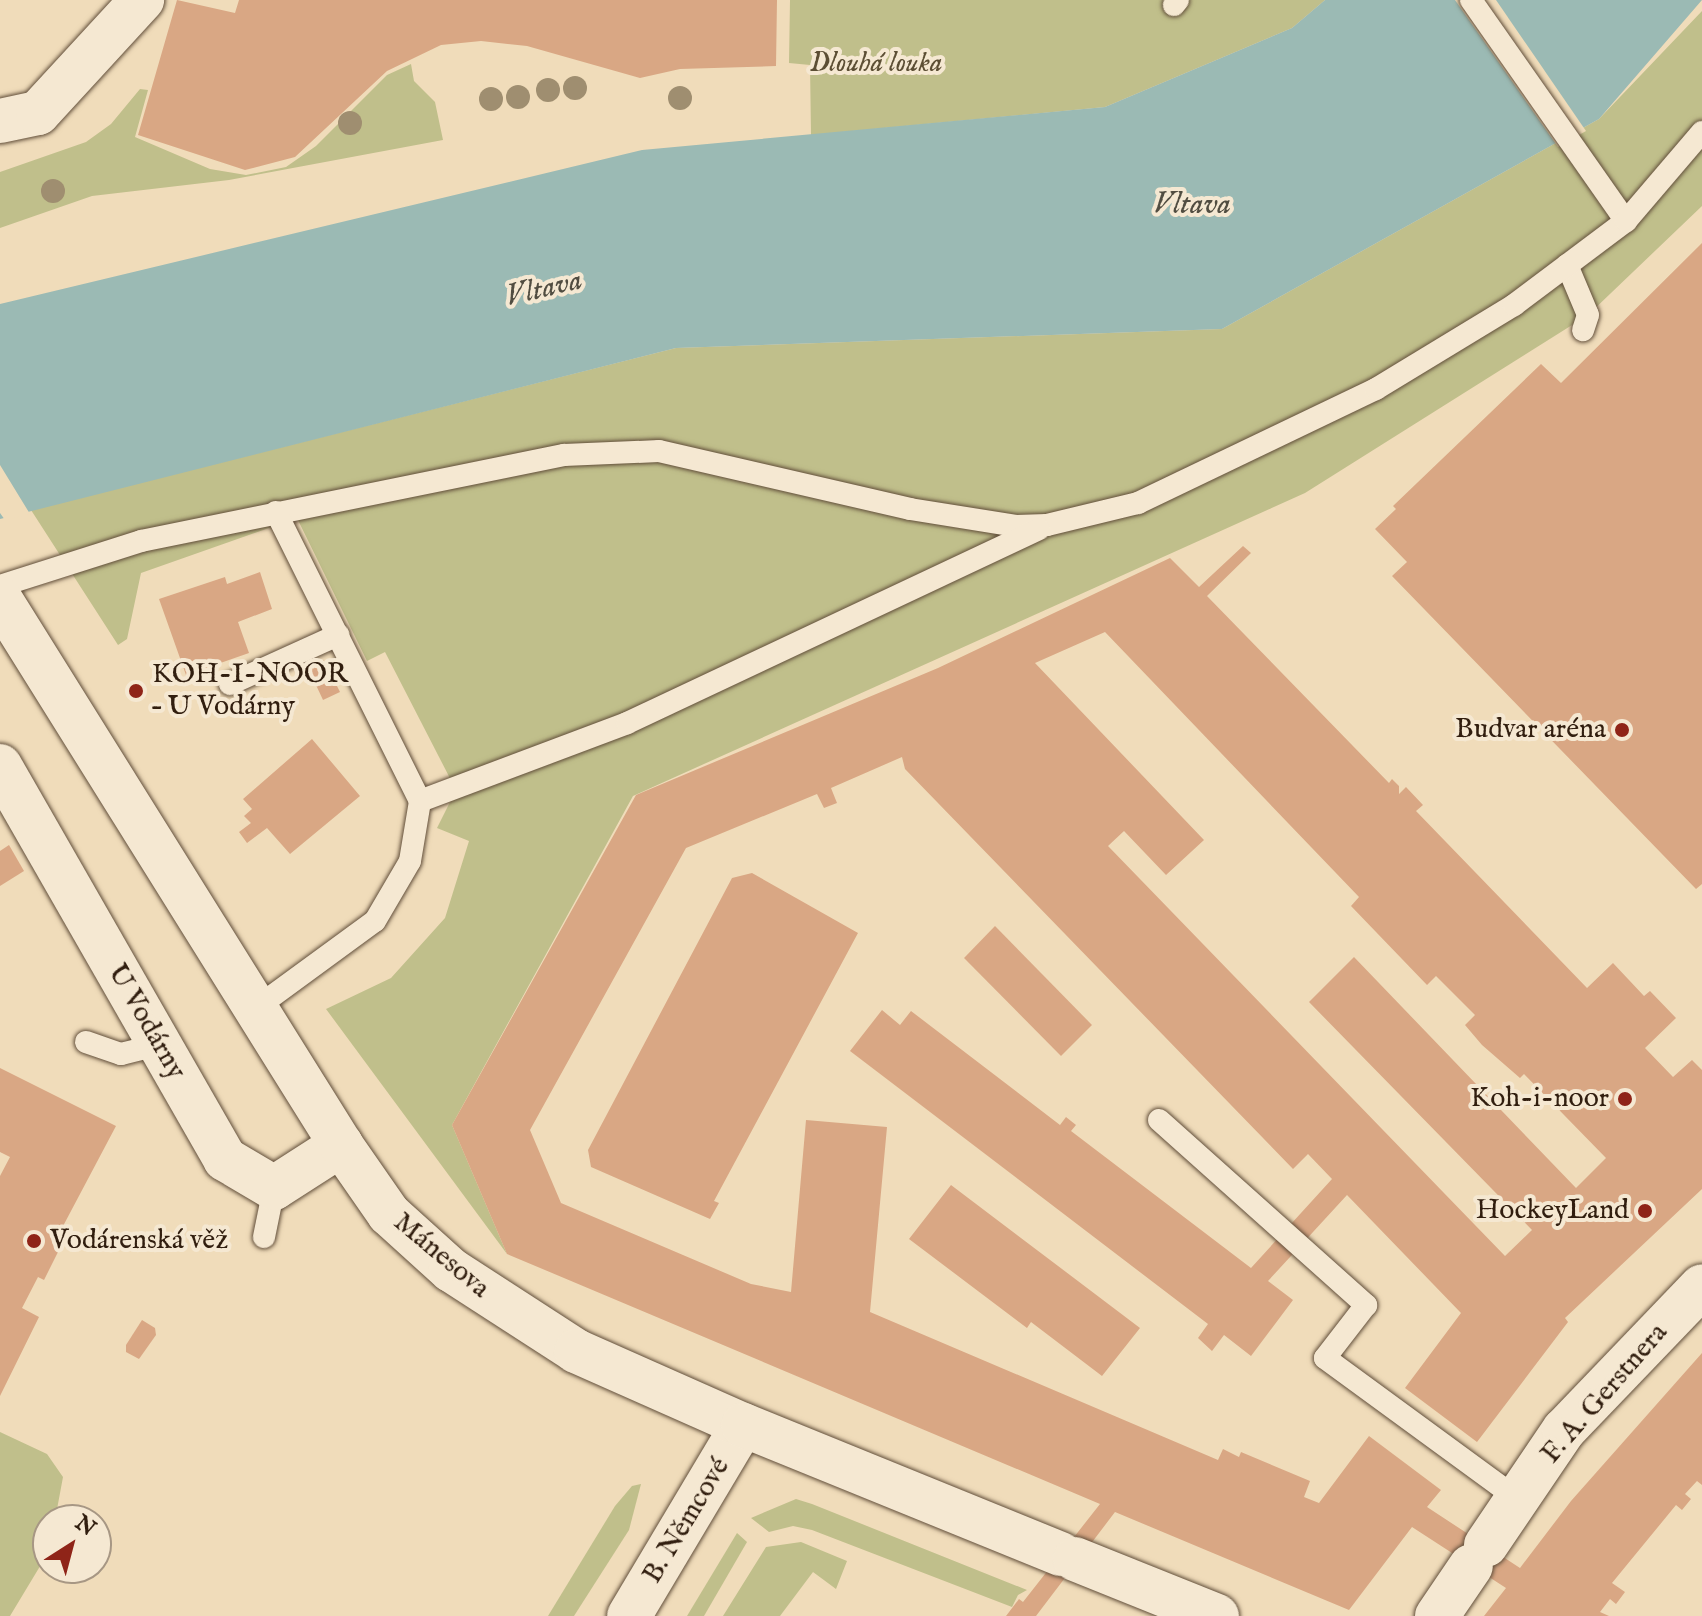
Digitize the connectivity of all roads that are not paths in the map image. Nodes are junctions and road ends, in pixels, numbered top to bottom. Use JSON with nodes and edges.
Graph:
{"nodes":[{"id":1,"x":142,"y":0,"type":"edge"},
{"id":2,"x":1471,"y":0,"type":"edge"},
{"id":3,"x":0,"y":121,"type":"edge"},
{"id":4,"x":1702,"y":132,"type":"edge"},
{"id":5,"x":1622,"y":215,"type":"junction"},
{"id":6,"x":1567,"y":265,"type":"junction"},
{"id":7,"x":1583,"y":330,"type":"dead end"},
{"id":8,"x":276,"y":512,"type":"junction"},
{"id":9,"x":1047,"y":525,"type":"junction"},
{"id":10,"x":2,"y":598,"type":"edge"},
{"id":11,"x":338,"y":635,"type":"junction"},
{"id":12,"x":230,"y":684,"type":"dead end"},
{"id":13,"x":0,"y":766,"type":"edge"},
{"id":14,"x":420,"y":801,"type":"junction"},
{"id":15,"x":256,"y":1008,"type":"junction"},
{"id":16,"x":86,"y":1042,"type":"dead end"},
{"id":17,"x":158,"y":1045,"type":"junction"},
{"id":18,"x":1159,"y":1120,"type":"dead end"},
{"id":19,"x":341,"y":1145,"type":"junction"},
{"id":20,"x":274,"y":1188,"type":"junction"},
{"id":21,"x":264,"y":1237,"type":"dead end"},
{"id":22,"x":1702,"y":1286,"type":"edge"},
{"id":23,"x":743,"y":1425,"type":"junction"},
{"id":24,"x":1518,"y":1499,"type":"junction"},
{"id":25,"x":629,"y":1616,"type":"edge"},
{"id":26,"x":1217,"y":1616,"type":"edge"},
{"id":27,"x":1437,"y":1616,"type":"edge"}],
"edges":[{"from":1,"to":3,"type":"main road"},
{"from":2,"to":5,"type":"lane"},
{"from":4,"to":5,"type":"lane"},
{"from":5,"to":6,"type":"lane"},
{"from":6,"to":7,"type":"lane"},
{"from":6,"to":9,"type":"lane"},
{"from":8,"to":9,"type":"lane"},
{"from":8,"to":10,"type":"lane"},
{"from":8,"to":11,"type":"lane"},
{"from":9,"to":14,"type":"lane"},
{"from":10,"to":15,"type":"main road","name":"Mánesova"},
{"from":11,"to":12,"type":"lane"},
{"from":11,"to":14,"type":"lane"},
{"from":13,"to":17,"type":"main road","name":"U Vodárny"},
{"from":14,"to":15,"type":"lane"},
{"from":15,"to":19,"type":"main road","name":"Mánesova"},
{"from":16,"to":17,"type":"lane"},
{"from":17,"to":20,"type":"main road","name":"U Vodárny"},
{"from":18,"to":24,"type":"lane"},
{"from":19,"to":20,"type":"main road"},
{"from":19,"to":23,"type":"main road","name":"Mánesova"},
{"from":20,"to":21,"type":"lane"},
{"from":22,"to":24,"type":"main road","name":"F. A. Gerstnera"},
{"from":23,"to":25,"type":"main road","name":"B. Němcové"},
{"from":23,"to":26,"type":"main road","name":"Mánesova"},
{"from":24,"to":27,"type":"main road","name":"F. A. Gerstnera"}]}
